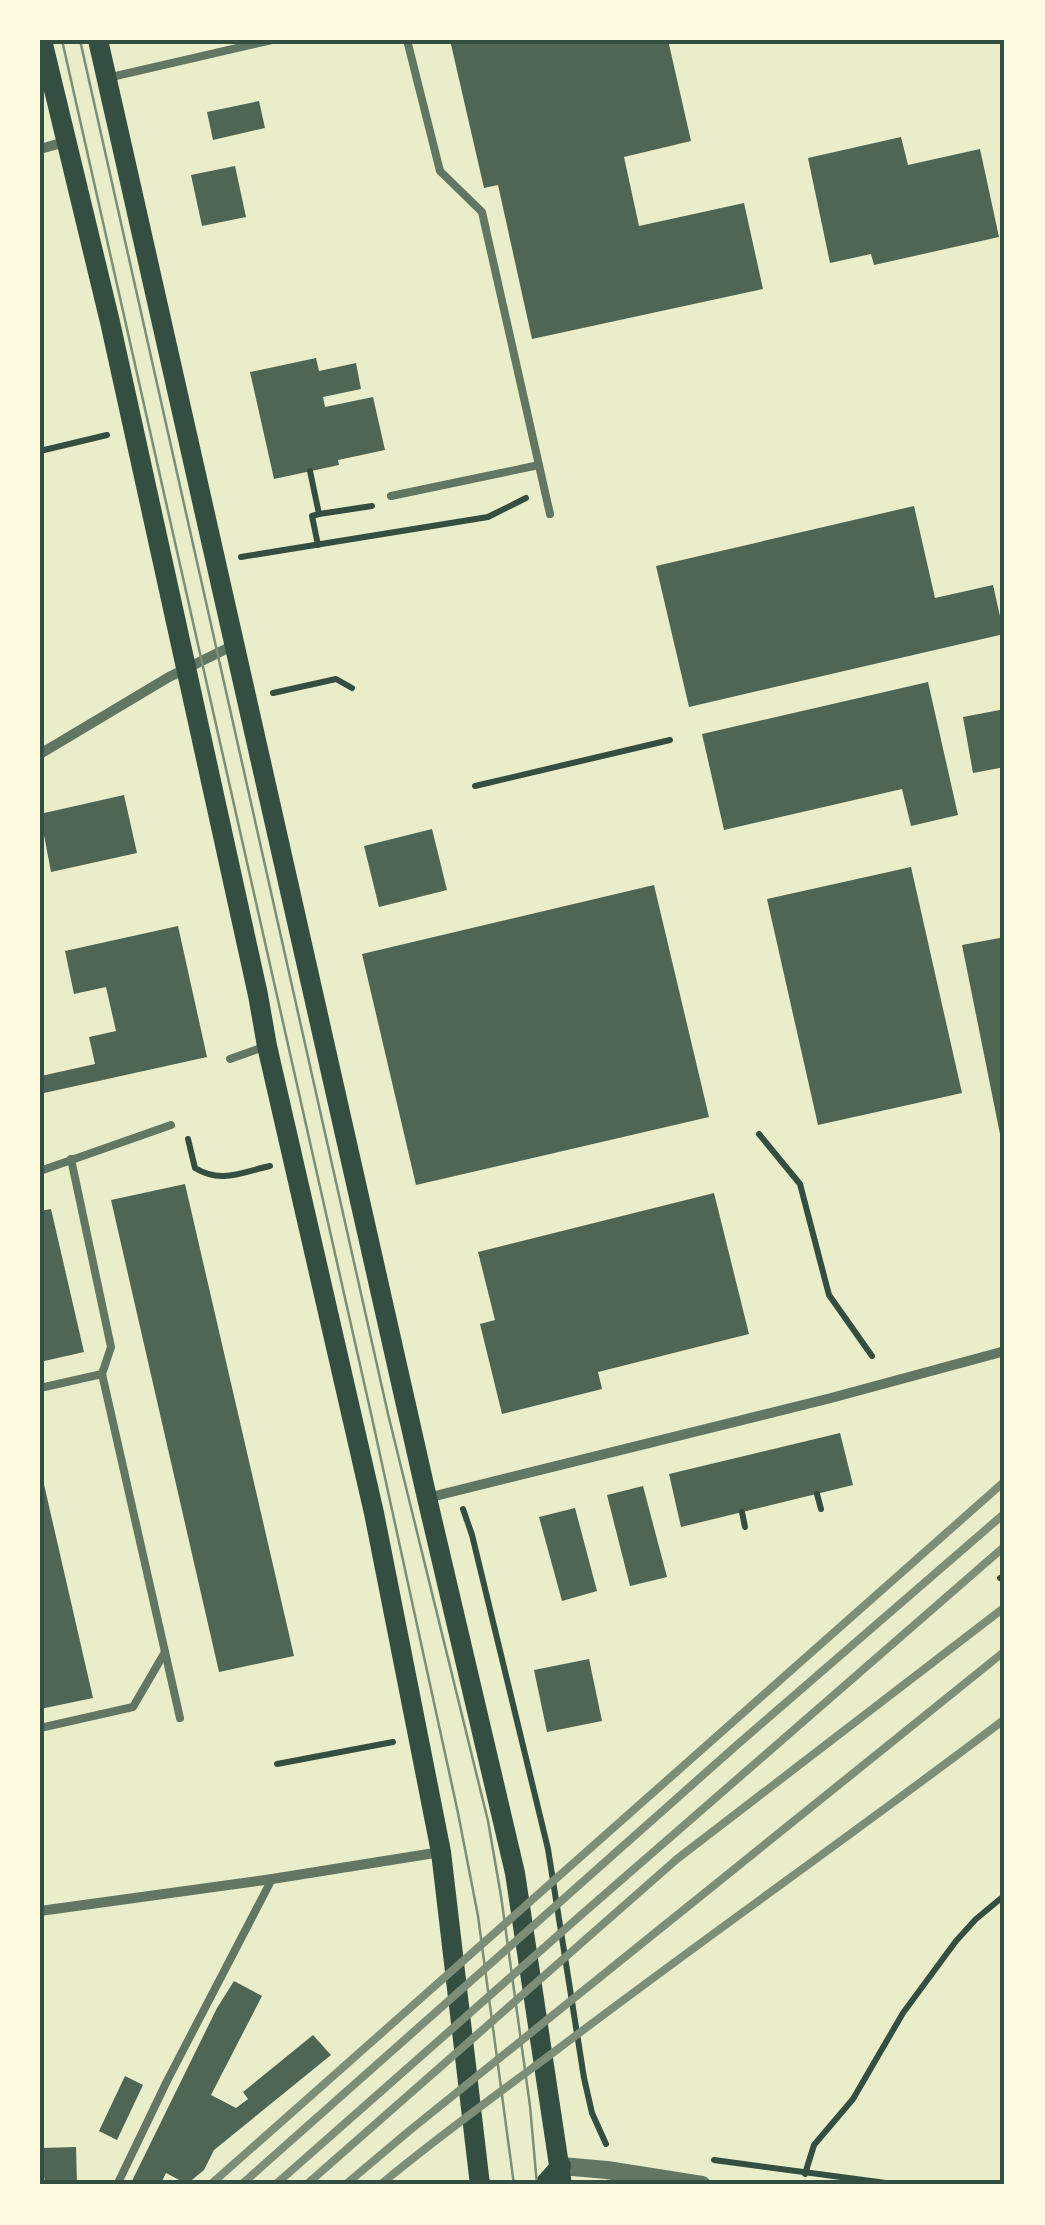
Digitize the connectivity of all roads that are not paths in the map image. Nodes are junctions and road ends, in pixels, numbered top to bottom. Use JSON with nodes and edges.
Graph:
{"nodes":[{"id":1,"x":42,"y":40,"type":"edge"},
{"id":2,"x":98,"y":40,"type":"edge"},
{"id":3,"x":272,"y":40,"type":"edge"},
{"id":4,"x":407,"y":40,"type":"edge"},
{"id":5,"x":107,"y":78,"type":"junction"},
{"id":6,"x":66,"y":142,"type":"junction"},
{"id":7,"x":40,"y":149,"type":"edge"},
{"id":8,"x":539,"y":465,"type":"junction"},
{"id":9,"x":391,"y":496,"type":"dead end"},
{"id":10,"x":550,"y":514,"type":"dead end"},
{"id":11,"x":234,"y":645,"type":"junction"},
{"id":12,"x":186,"y":668,"type":"junction"},
{"id":13,"x":40,"y":754,"type":"edge"},
{"id":14,"x":267,"y":1046,"type":"junction"},
{"id":15,"x":230,"y":1059,"type":"dead end"},
{"id":16,"x":170,"y":1125,"type":"road end"},
{"id":17,"x":71,"y":1159,"type":"junction"},
{"id":18,"x":40,"y":1171,"type":"edge"},
{"id":19,"x":1005,"y":1351,"type":"edge"},
{"id":20,"x":102,"y":1374,"type":"junction"},
{"id":21,"x":40,"y":1388,"type":"edge"},
{"id":22,"x":427,"y":1498,"type":"junction"},
{"id":23,"x":165,"y":1652,"type":"junction"},
{"id":24,"x":180,"y":1718,"type":"dead end"},
{"id":25,"x":40,"y":1728,"type":"edge"},
{"id":26,"x":440,"y":1852,"type":"junction"},
{"id":27,"x":272,"y":1879,"type":"junction"},
{"id":28,"x":40,"y":1910,"type":"edge"},
{"id":29,"x":562,"y":2176,"type":"edge"},
{"id":30,"x":481,"y":2184,"type":"edge"},
{"id":31,"x":117,"y":2185,"type":"edge"},
{"id":32,"x":544,"y":2185,"type":"edge"},
{"id":33,"x":702,"y":2185,"type":"edge"}],
"edges":[{"from":1,"to":6,"type":"main road"},
{"from":2,"to":5,"type":"main road"},
{"from":3,"to":5,"type":"lane"},
{"from":4,"to":8,"type":"lane"},
{"from":5,"to":11,"type":"main road"},
{"from":6,"to":7,"type":"street"},
{"from":6,"to":12,"type":"main road"},
{"from":8,"to":9,"type":"lane"},
{"from":8,"to":10,"type":"lane"},
{"from":11,"to":12,"type":"street"},
{"from":11,"to":22,"type":"main road"},
{"from":12,"to":13,"type":"street"},
{"from":12,"to":14,"type":"main road"},
{"from":14,"to":15,"type":"lane"},
{"from":14,"to":26,"type":"main road"},
{"from":16,"to":17,"type":"lane"},
{"from":17,"to":18,"type":"lane"},
{"from":17,"to":20,"type":"lane"},
{"from":19,"to":22,"type":"street"},
{"from":20,"to":21,"type":"lane"},
{"from":20,"to":23,"type":"lane"},
{"from":22,"to":29,"type":"main road"},
{"from":23,"to":24,"type":"lane"},
{"from":23,"to":25,"type":"lane"},
{"from":26,"to":27,"type":"street"},
{"from":26,"to":30,"type":"main road"},
{"from":27,"to":28,"type":"street"},
{"from":27,"to":31,"type":"lane"},
{"from":29,"to":32,"type":"main road"},
{"from":29,"to":33,"type":"street"}]}
